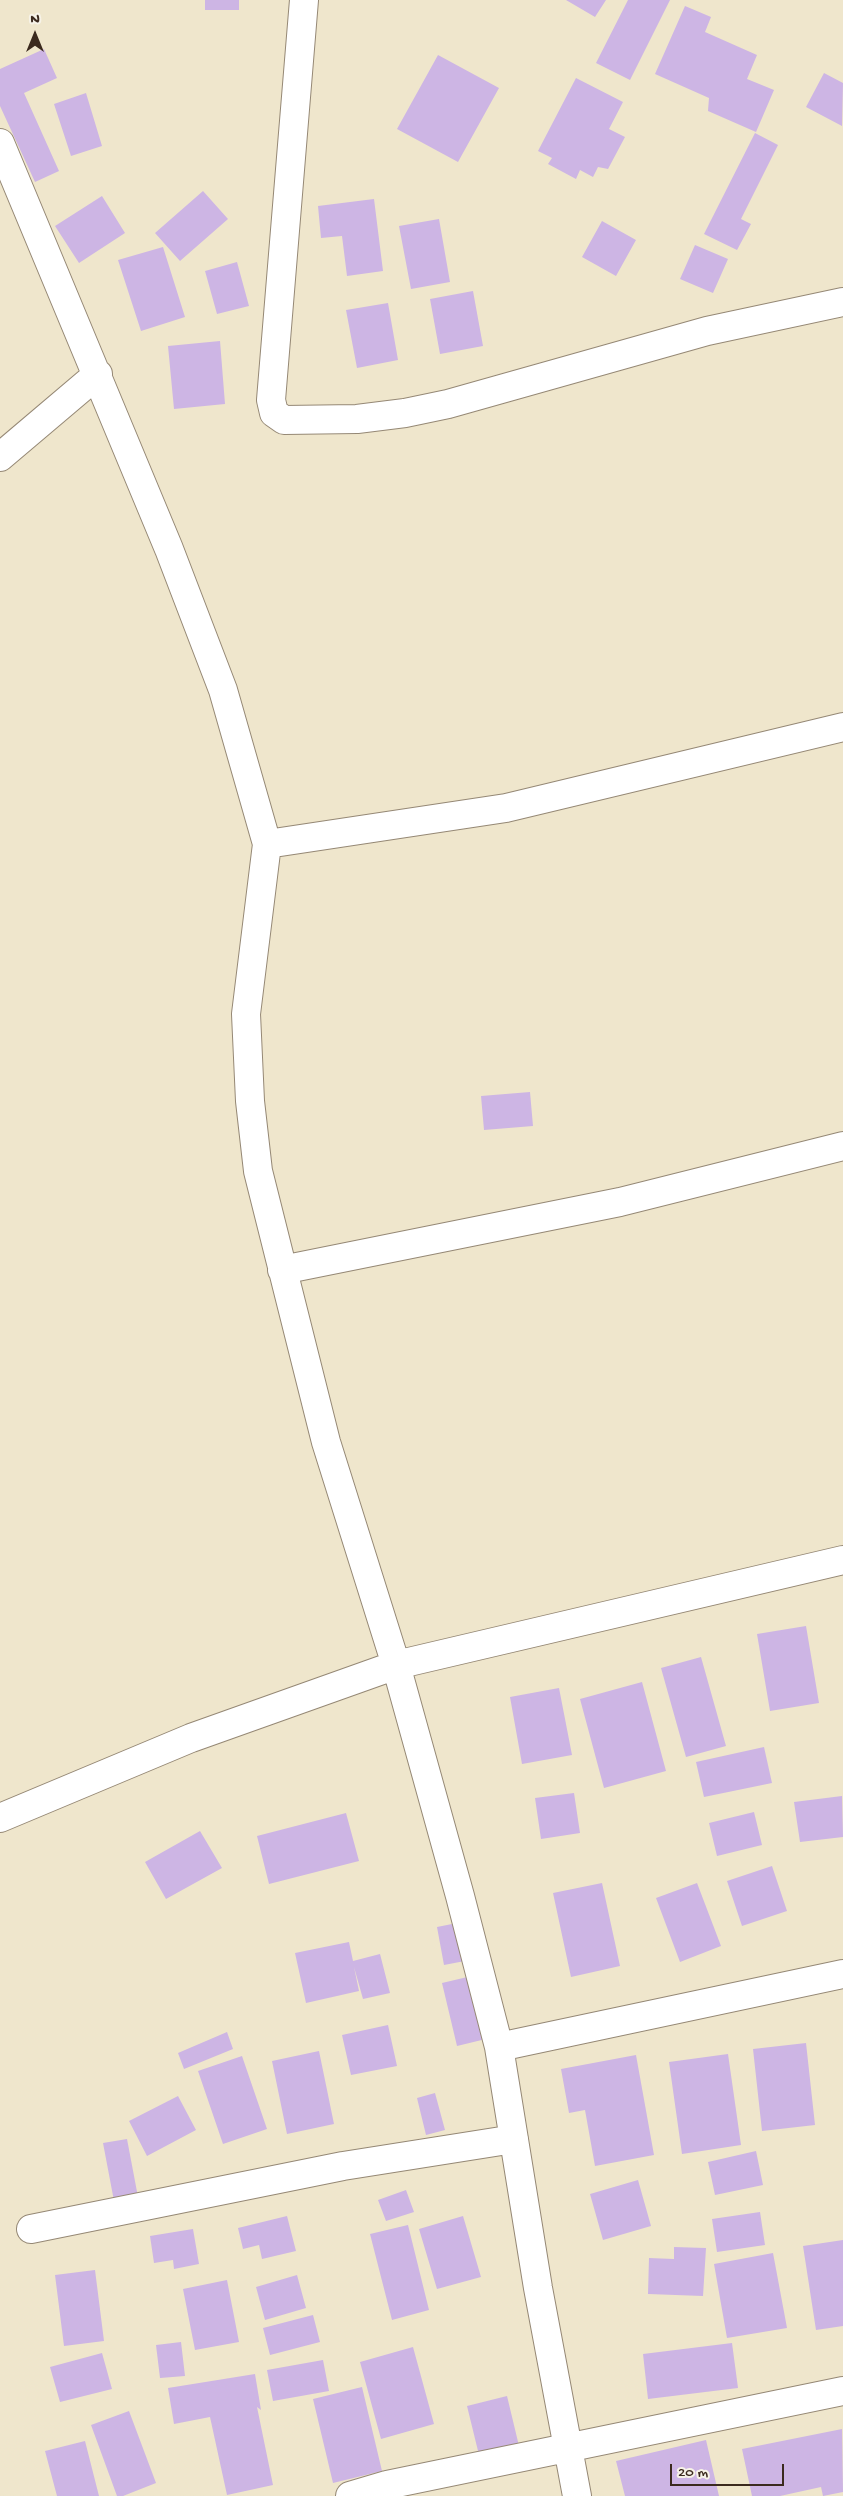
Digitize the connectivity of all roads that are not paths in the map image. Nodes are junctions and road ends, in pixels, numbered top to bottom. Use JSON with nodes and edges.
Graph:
{"nodes":[{"id":1,"x":304,"y":0,"type":"edge"},
{"id":2,"x":0,"y":143,"type":"edge"},
{"id":3,"x":843,"y":302,"type":"edge"},
{"id":4,"x":98,"y":374,"type":"junction"},
{"id":5,"x":0,"y":457,"type":"edge"},
{"id":6,"x":843,"y":727,"type":"edge"},
{"id":7,"x":267,"y":844,"type":"junction"},
{"id":8,"x":843,"y":1146,"type":"edge"},
{"id":9,"x":282,"y":1270,"type":"junction"},
{"id":10,"x":843,"y":1560,"type":"edge"},
{"id":11,"x":396,"y":1665,"type":"junction"},
{"id":12,"x":0,"y":1818,"type":"edge"},
{"id":13,"x":843,"y":1974,"type":"edge"},
{"id":14,"x":499,"y":2047,"type":"junction"},
{"id":15,"x":514,"y":2139,"type":"junction"},
{"id":16,"x":31,"y":2229,"type":"dead end"},
{"id":17,"x":843,"y":2391,"type":"edge"},
{"id":18,"x":567,"y":2448,"type":"junction"},
{"id":19,"x":350,"y":2496,"type":"edge"},
{"id":20,"x":577,"y":2496,"type":"edge"}],
"edges":[{"from":1,"to":3,"type":"street"},
{"from":2,"to":4,"type":"street"},
{"from":4,"to":5,"type":"street"},
{"from":4,"to":7,"type":"street"},
{"from":6,"to":7,"type":"street"},
{"from":7,"to":9,"type":"street"},
{"from":8,"to":9,"type":"street"},
{"from":9,"to":11,"type":"street"},
{"from":10,"to":11,"type":"street"},
{"from":11,"to":12,"type":"street"},
{"from":11,"to":14,"type":"street"},
{"from":13,"to":14,"type":"street"},
{"from":14,"to":15,"type":"street"},
{"from":15,"to":16,"type":"street"},
{"from":15,"to":18,"type":"street"},
{"from":17,"to":18,"type":"street"},
{"from":18,"to":19,"type":"street"},
{"from":18,"to":20,"type":"street"}]}
